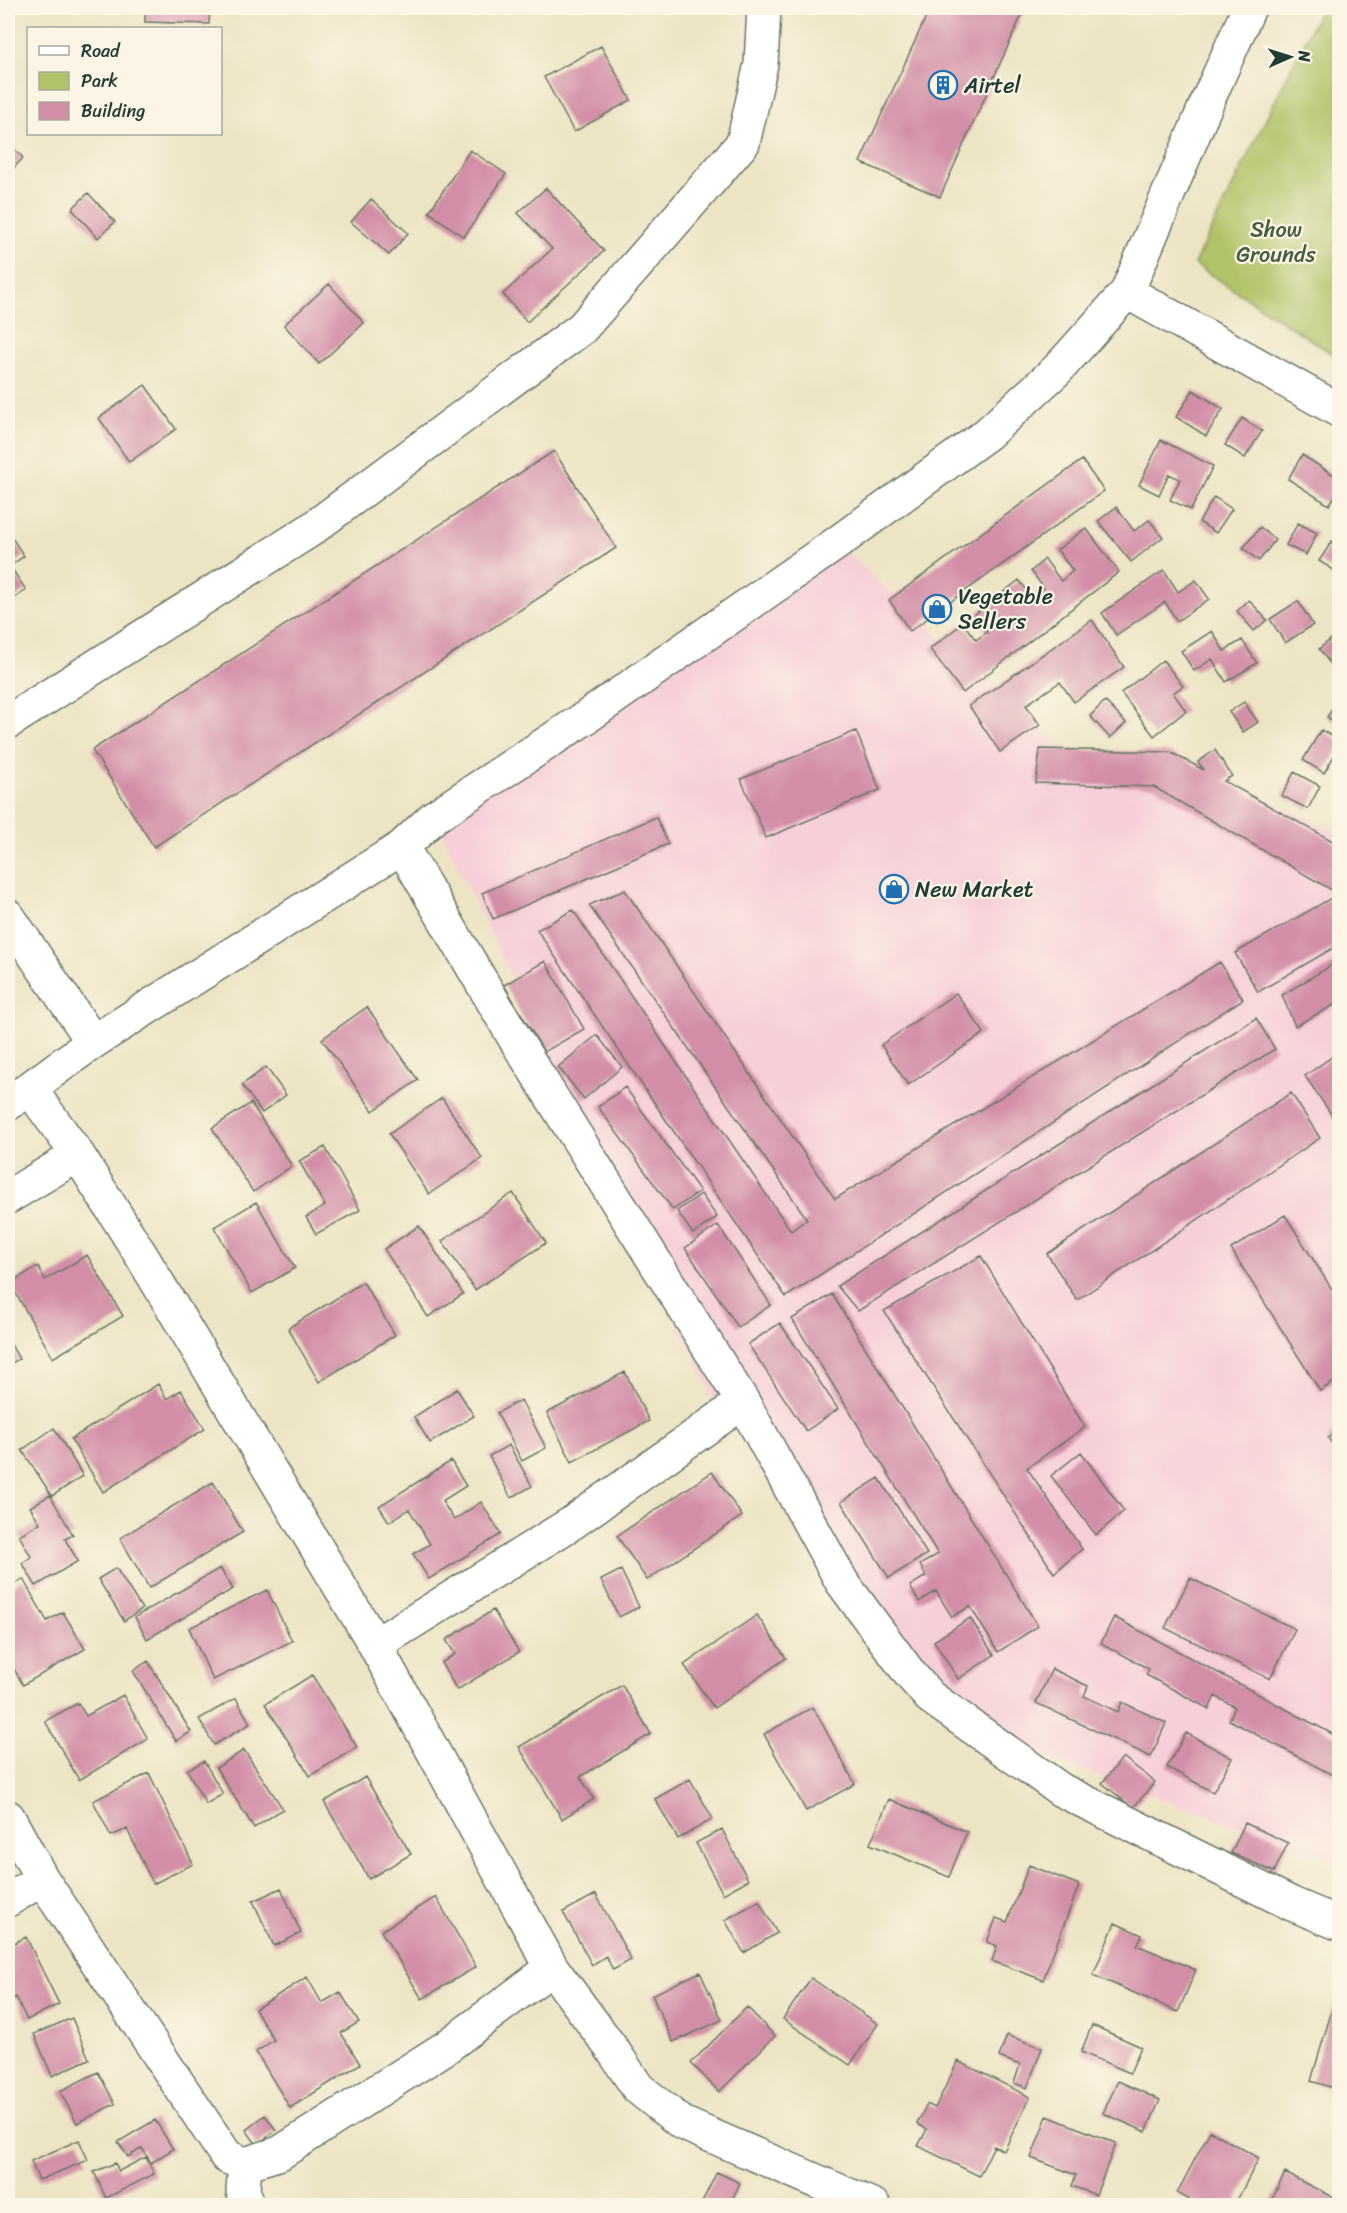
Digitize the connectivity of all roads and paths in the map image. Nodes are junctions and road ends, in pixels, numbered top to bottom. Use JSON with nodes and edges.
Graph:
{"nodes":[{"id":1,"x":764,"y":8,"type":"edge"},
{"id":2,"x":1249,"y":8,"type":"edge"},
{"id":3,"x":1127,"y":292,"type":"junction"},
{"id":4,"x":1340,"y":411,"type":"edge"},
{"id":5,"x":8,"y":722,"type":"edge"},
{"id":6,"x":402,"y":847,"type":"junction"},
{"id":7,"x":8,"y":916,"type":"edge"},
{"id":8,"x":93,"y":1042,"type":"junction"},
{"id":9,"x":19,"y":1097,"type":"edge"},
{"id":10,"x":78,"y":1155,"type":"junction"},
{"id":11,"x":8,"y":1197,"type":"edge"},
{"id":12,"x":743,"y":1402,"type":"junction"},
{"id":13,"x":375,"y":1645,"type":"junction"},
{"id":14,"x":8,"y":1816,"type":"edge"},
{"id":15,"x":42,"y":1879,"type":"junction"},
{"id":16,"x":8,"y":1900,"type":"edge"},
{"id":17,"x":1340,"y":1924,"type":"edge"},
{"id":18,"x":552,"y":1968,"type":"junction"},
{"id":19,"x":245,"y":2164,"type":"junction"},
{"id":20,"x":249,"y":2205,"type":"edge"},
{"id":21,"x":874,"y":2205,"type":"edge"}],
"edges":[{"from":1,"to":5,"type":"street"},
{"from":2,"to":3,"type":"street"},
{"from":3,"to":4,"type":"street"},
{"from":3,"to":6,"type":"street"},
{"from":6,"to":8,"type":"street"},
{"from":6,"to":12,"type":"street"},
{"from":7,"to":8,"type":"street"},
{"from":8,"to":9,"type":"street"},
{"from":9,"to":10,"type":"street"},
{"from":10,"to":11,"type":"street"},
{"from":10,"to":13,"type":"street"},
{"from":12,"to":13,"type":"street"},
{"from":12,"to":17,"type":"street"},
{"from":13,"to":18,"type":"street"},
{"from":14,"to":15,"type":"street"},
{"from":15,"to":16,"type":"street"},
{"from":15,"to":19,"type":"street"},
{"from":18,"to":19,"type":"street"},
{"from":18,"to":21,"type":"street"},
{"from":19,"to":20,"type":"street"}]}
